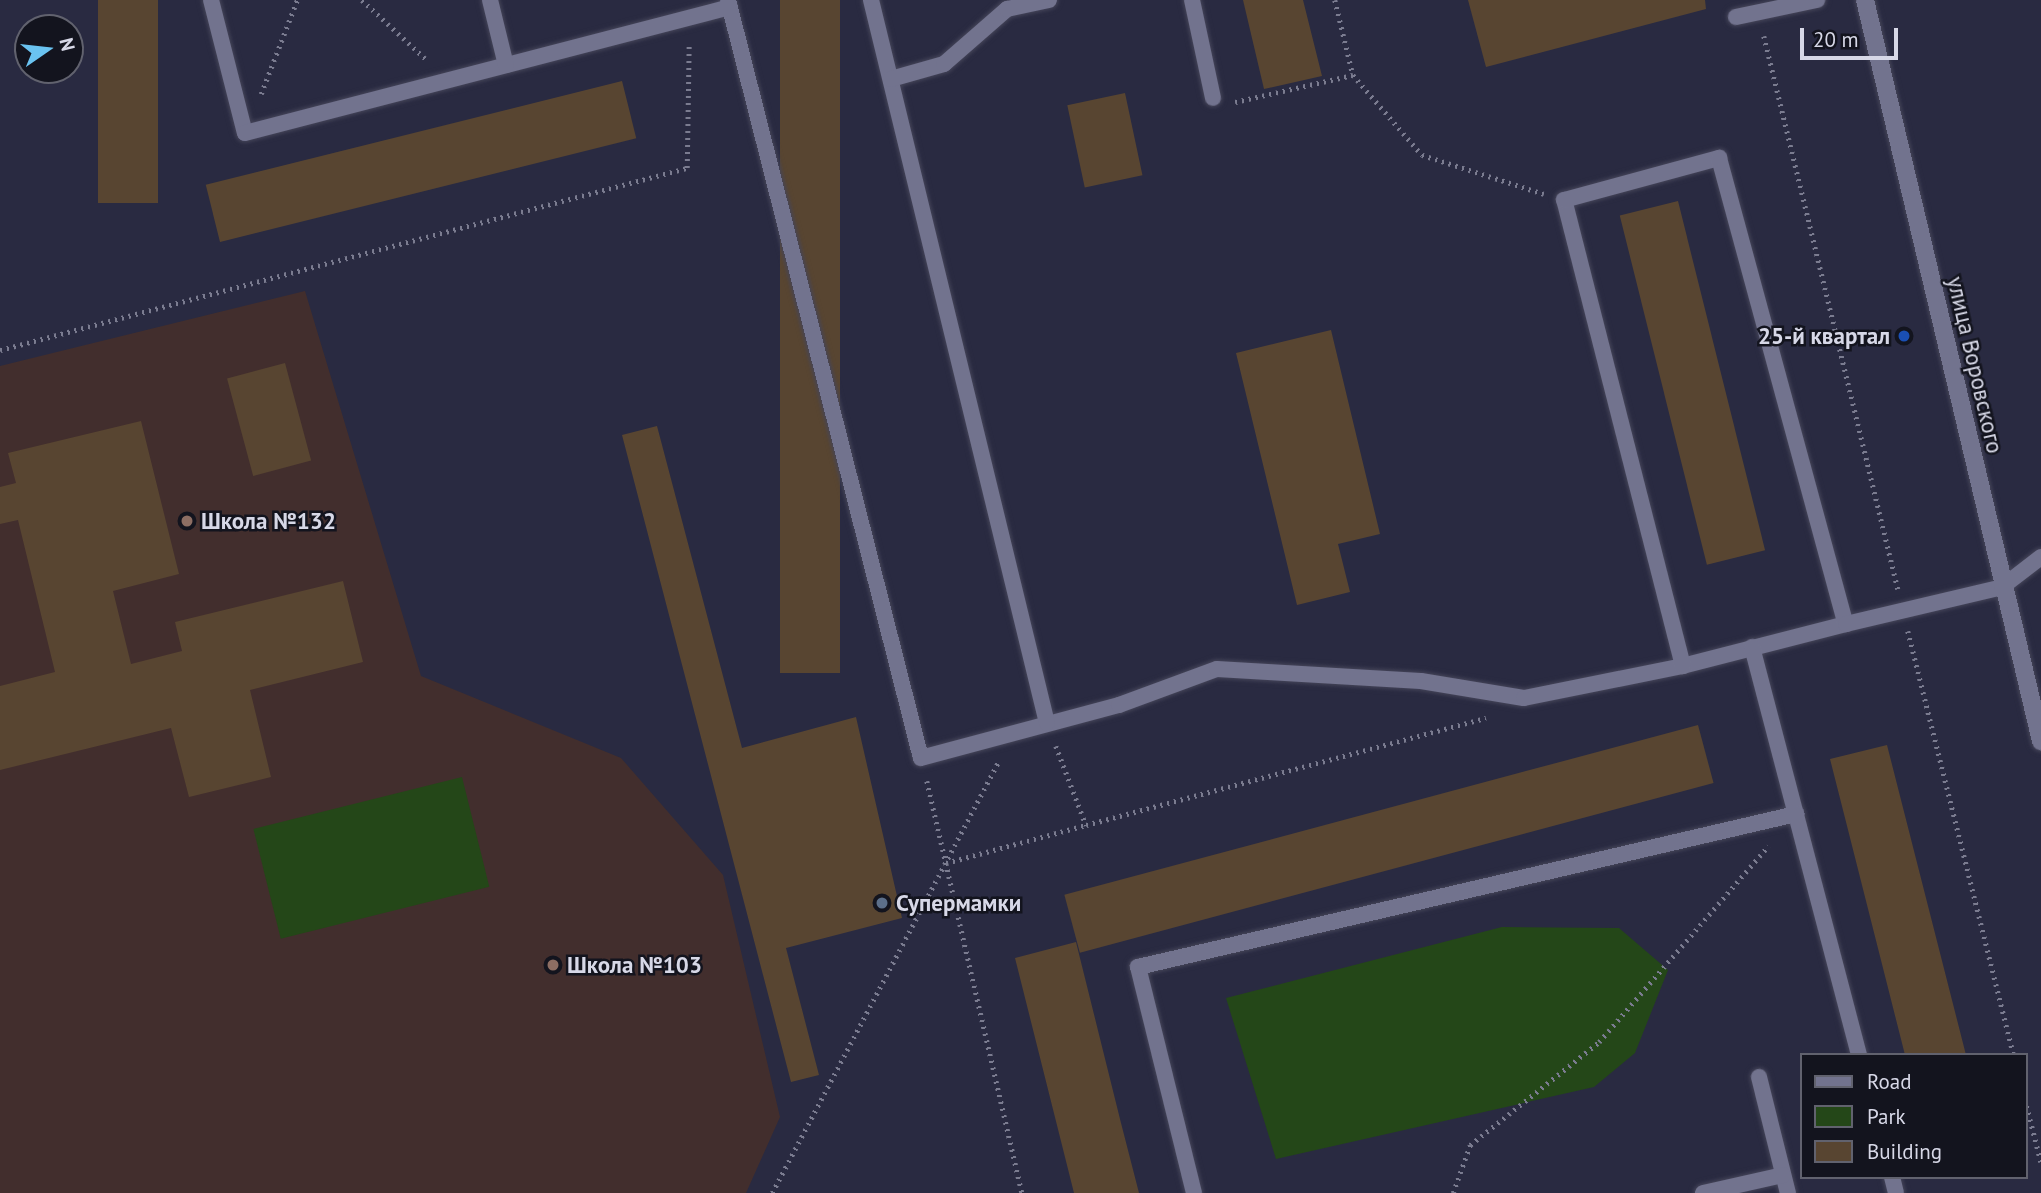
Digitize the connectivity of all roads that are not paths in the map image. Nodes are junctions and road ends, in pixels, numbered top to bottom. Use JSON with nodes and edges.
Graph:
{"nodes":[{"id":1,"x":211,"y":0,"type":"edge"},
{"id":2,"x":490,"y":0,"type":"edge"},
{"id":3,"x":871,"y":0,"type":"edge"},
{"id":4,"x":1049,"y":0,"type":"edge"},
{"id":5,"x":1192,"y":0,"type":"edge"},
{"id":6,"x":1817,"y":0,"type":"edge"},
{"id":7,"x":1865,"y":0,"type":"edge"},
{"id":8,"x":729,"y":4,"type":"edge"},
{"id":9,"x":1736,"y":17,"type":"dead end"},
{"id":10,"x":506,"y":65,"type":"junction"},
{"id":11,"x":891,"y":79,"type":"junction"},
{"id":12,"x":1213,"y":98,"type":"road end"},
{"id":13,"x":2041,"y":557,"type":"edge"},
{"id":14,"x":2002,"y":587,"type":"junction"},
{"id":15,"x":1846,"y":624,"type":"junction"},
{"id":16,"x":1752,"y":647,"type":"junction"},
{"id":17,"x":1684,"y":666,"type":"junction"},
{"id":18,"x":2037,"y":709,"type":"edge"},
{"id":19,"x":1047,"y":723,"type":"junction"},
{"id":20,"x":2041,"y":741,"type":"edge"},
{"id":21,"x":1796,"y":814,"type":"junction"},
{"id":22,"x":1858,"y":1053,"type":"edge"},
{"id":23,"x":1759,"y":1077,"type":"dead end"},
{"id":24,"x":1783,"y":1175,"type":"junction"},
{"id":25,"x":1194,"y":1193,"type":"edge"},
{"id":26,"x":1703,"y":1193,"type":"edge"},
{"id":27,"x":1788,"y":1193,"type":"edge"}],
"edges":[{"from":1,"to":10,"type":"lane"},
{"from":2,"to":10,"type":"lane"},
{"from":3,"to":11,"type":"lane"},
{"from":4,"to":11,"type":"lane"},
{"from":5,"to":12,"type":"lane"},
{"from":6,"to":9,"type":"lane"},
{"from":7,"to":14,"type":"street","name":"улица Воровского"},
{"from":8,"to":10,"type":"lane"},
{"from":8,"to":19,"type":"lane"},
{"from":11,"to":19,"type":"lane"},
{"from":13,"to":14,"type":"lane"},
{"from":14,"to":15,"type":"lane"},
{"from":14,"to":18,"type":"street","name":"улица Воровского"},
{"from":15,"to":16,"type":"lane"},
{"from":15,"to":17,"type":"lane"},
{"from":16,"to":17,"type":"lane"},
{"from":16,"to":21,"type":"lane"},
{"from":17,"to":19,"type":"lane"},
{"from":18,"to":20,"type":"street","name":"улица Воровского"},
{"from":21,"to":22,"type":"lane"},
{"from":21,"to":25,"type":"lane"},
{"from":23,"to":24,"type":"lane"},
{"from":24,"to":26,"type":"lane"},
{"from":24,"to":27,"type":"lane"}]}
